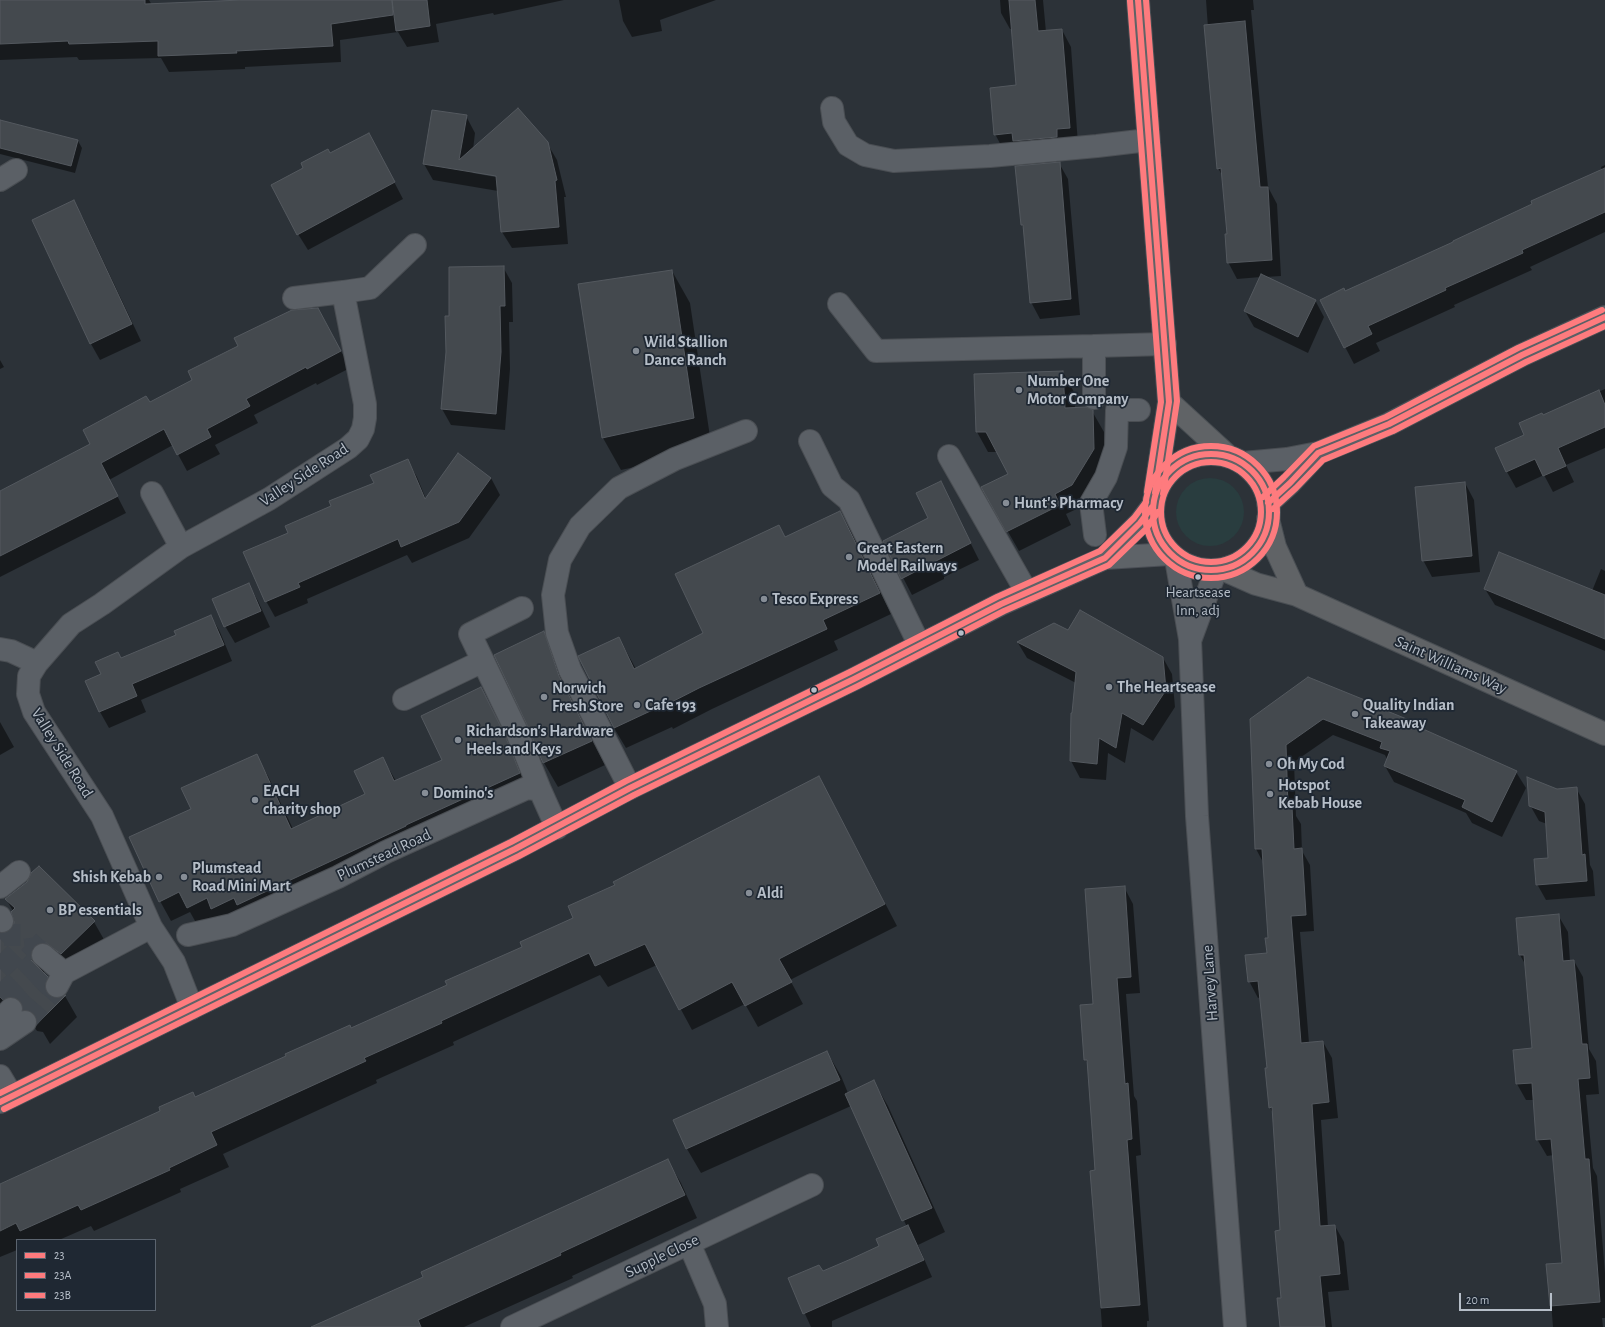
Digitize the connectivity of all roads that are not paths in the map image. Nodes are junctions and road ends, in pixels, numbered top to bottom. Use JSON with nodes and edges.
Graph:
{"nodes":[{"id":1,"x":1138,"y":0,"type":"edge"},
{"id":2,"x":832,"y":108,"type":"dead end"},
{"id":3,"x":1148,"y":140,"type":"junction"},
{"id":4,"x":415,"y":246,"type":"dead end"},
{"id":5,"x":343,"y":292,"type":"junction"},
{"id":6,"x":294,"y":298,"type":"dead end"},
{"id":7,"x":839,"y":304,"type":"dead end"},
{"id":8,"x":1605,"y":317,"type":"edge"},
{"id":9,"x":1165,"y":344,"type":"junction"},
{"id":10,"x":1094,"y":346,"type":"junction"},
{"id":11,"x":1094,"y":398,"type":"dead end"},
{"id":12,"x":1169,"y":402,"type":"junction"},
{"id":13,"x":1139,"y":410,"type":"dead end"},
{"id":14,"x":746,"y":431,"type":"dead end"},
{"id":15,"x":810,"y":440,"type":"dead end"},
{"id":16,"x":1318,"y":453,"type":"junction"},
{"id":17,"x":949,"y":456,"type":"dead end"},
{"id":18,"x":1235,"y":460,"type":"junction"},
{"id":19,"x":152,"y":493,"type":"dead end"},
{"id":20,"x":1154,"y":500,"type":"junction"},
{"id":21,"x":1268,"y":512,"type":"junction"},
{"id":22,"x":1095,"y":536,"type":"dead end"},
{"id":23,"x":181,"y":547,"type":"junction"},
{"id":24,"x":1173,"y":557,"type":"junction"},
{"id":25,"x":1105,"y":558,"type":"junction"},
{"id":26,"x":1219,"y":570,"type":"junction"},
{"id":27,"x":1026,"y":591,"type":"junction"},
{"id":28,"x":1297,"y":595,"type":"junction"},
{"id":29,"x":522,"y":608,"type":"dead end"},
{"id":30,"x":1190,"y":639,"type":"junction"},
{"id":31,"x":919,"y":644,"type":"junction"},
{"id":32,"x":0,"y":649,"type":"edge"},
{"id":33,"x":483,"y":661,"type":"junction"},
{"id":34,"x":37,"y":663,"type":"junction"},
{"id":35,"x":404,"y":699,"type":"dead end"},
{"id":36,"x":1605,"y":734,"type":"edge"},
{"id":37,"x":630,"y":788,"type":"junction"},
{"id":38,"x":533,"y":789,"type":"junction"},
{"id":39,"x":557,"y":828,"type":"junction"},
{"id":40,"x":19,"y":872,"type":"dead end"},
{"id":41,"x":0,"y":887,"type":"edge"},
{"id":42,"x":151,"y":927,"type":"junction"},
{"id":43,"x":188,"y":935,"type":"dead end"},
{"id":44,"x":49,"y":969,"type":"tunnel mouth"},
{"id":45,"x":192,"y":1008,"type":"junction"},
{"id":46,"x":12,"y":1017,"type":"tunnel mouth"},
{"id":47,"x":0,"y":1039,"type":"edge"},
{"id":48,"x":0,"y":1076,"type":"edge"},
{"id":49,"x":6,"y":1099,"type":"edge"},
{"id":50,"x":812,"y":1185,"type":"dead end"},
{"id":51,"x":690,"y":1243,"type":"junction"},
{"id":52,"x":512,"y":1327,"type":"edge"},
{"id":53,"x":717,"y":1327,"type":"edge"},
{"id":54,"x":1235,"y":1327,"type":"edge"}],
"edges":[{"from":1,"to":3,"type":"highway"},
{"from":2,"to":3,"type":"street"},
{"from":3,"to":9,"type":"highway"},
{"from":4,"to":5,"type":"street"},
{"from":5,"to":6,"type":"street"},
{"from":5,"to":23,"type":"street","name":"Valley Side Road"},
{"from":7,"to":10,"type":"street"},
{"from":8,"to":16,"type":"street"},
{"from":9,"to":10,"type":"street"},
{"from":9,"to":12,"type":"highway"},
{"from":10,"to":11,"type":"street"},
{"from":12,"to":18,"type":"highway"},
{"from":12,"to":20,"type":"highway"},
{"from":13,"to":22,"type":"street"},
{"from":14,"to":37,"type":"street"},
{"from":15,"to":31,"type":"street"},
{"from":16,"to":18,"type":"street"},
{"from":16,"to":21,"type":"street"},
{"from":17,"to":27,"type":"street"},
{"from":18,"to":20,"type":"highway"},
{"from":18,"to":21,"type":"highway"},
{"from":19,"to":23,"type":"street"},
{"from":20,"to":24,"type":"highway"},
{"from":20,"to":25,"type":"main road"},
{"from":21,"to":26,"type":"highway"},
{"from":21,"to":28,"type":"highway"},
{"from":23,"to":34,"type":"street","name":"Valley Side Road"},
{"from":24,"to":25,"type":"main road"},
{"from":24,"to":26,"type":"highway"},
{"from":24,"to":30,"type":"street","name":"Harvey Lane"},
{"from":25,"to":27,"type":"main road"},
{"from":26,"to":28,"type":"highway","name":"Saint Williams Way"},
{"from":26,"to":30,"type":"street","name":"Harvey Lane"},
{"from":27,"to":31,"type":"main road"},
{"from":28,"to":36,"type":"highway","name":"Saint Williams Way"},
{"from":29,"to":33,"type":"street"},
{"from":30,"to":54,"type":"street","name":"Harvey Lane"},
{"from":31,"to":37,"type":"main road"},
{"from":32,"to":34,"type":"street"},
{"from":33,"to":35,"type":"street"},
{"from":33,"to":38,"type":"street"},
{"from":34,"to":42,"type":"street","name":"Valley Side Road"},
{"from":37,"to":39,"type":"main road"},
{"from":38,"to":39,"type":"street"},
{"from":38,"to":43,"type":"street","name":"Plumstead Road"},
{"from":39,"to":45,"type":"main road"},
{"from":40,"to":41,"type":"street"},
{"from":42,"to":44,"type":"street"},
{"from":42,"to":45,"type":"street","name":"Valley Side Road"},
{"from":45,"to":49,"type":"main road"},
{"from":46,"to":47,"type":"street"},
{"from":48,"to":49,"type":"street"},
{"from":50,"to":51,"type":"street","name":"Supple Close"},
{"from":51,"to":52,"type":"street","name":"Supple Close"},
{"from":51,"to":53,"type":"street"}]}
